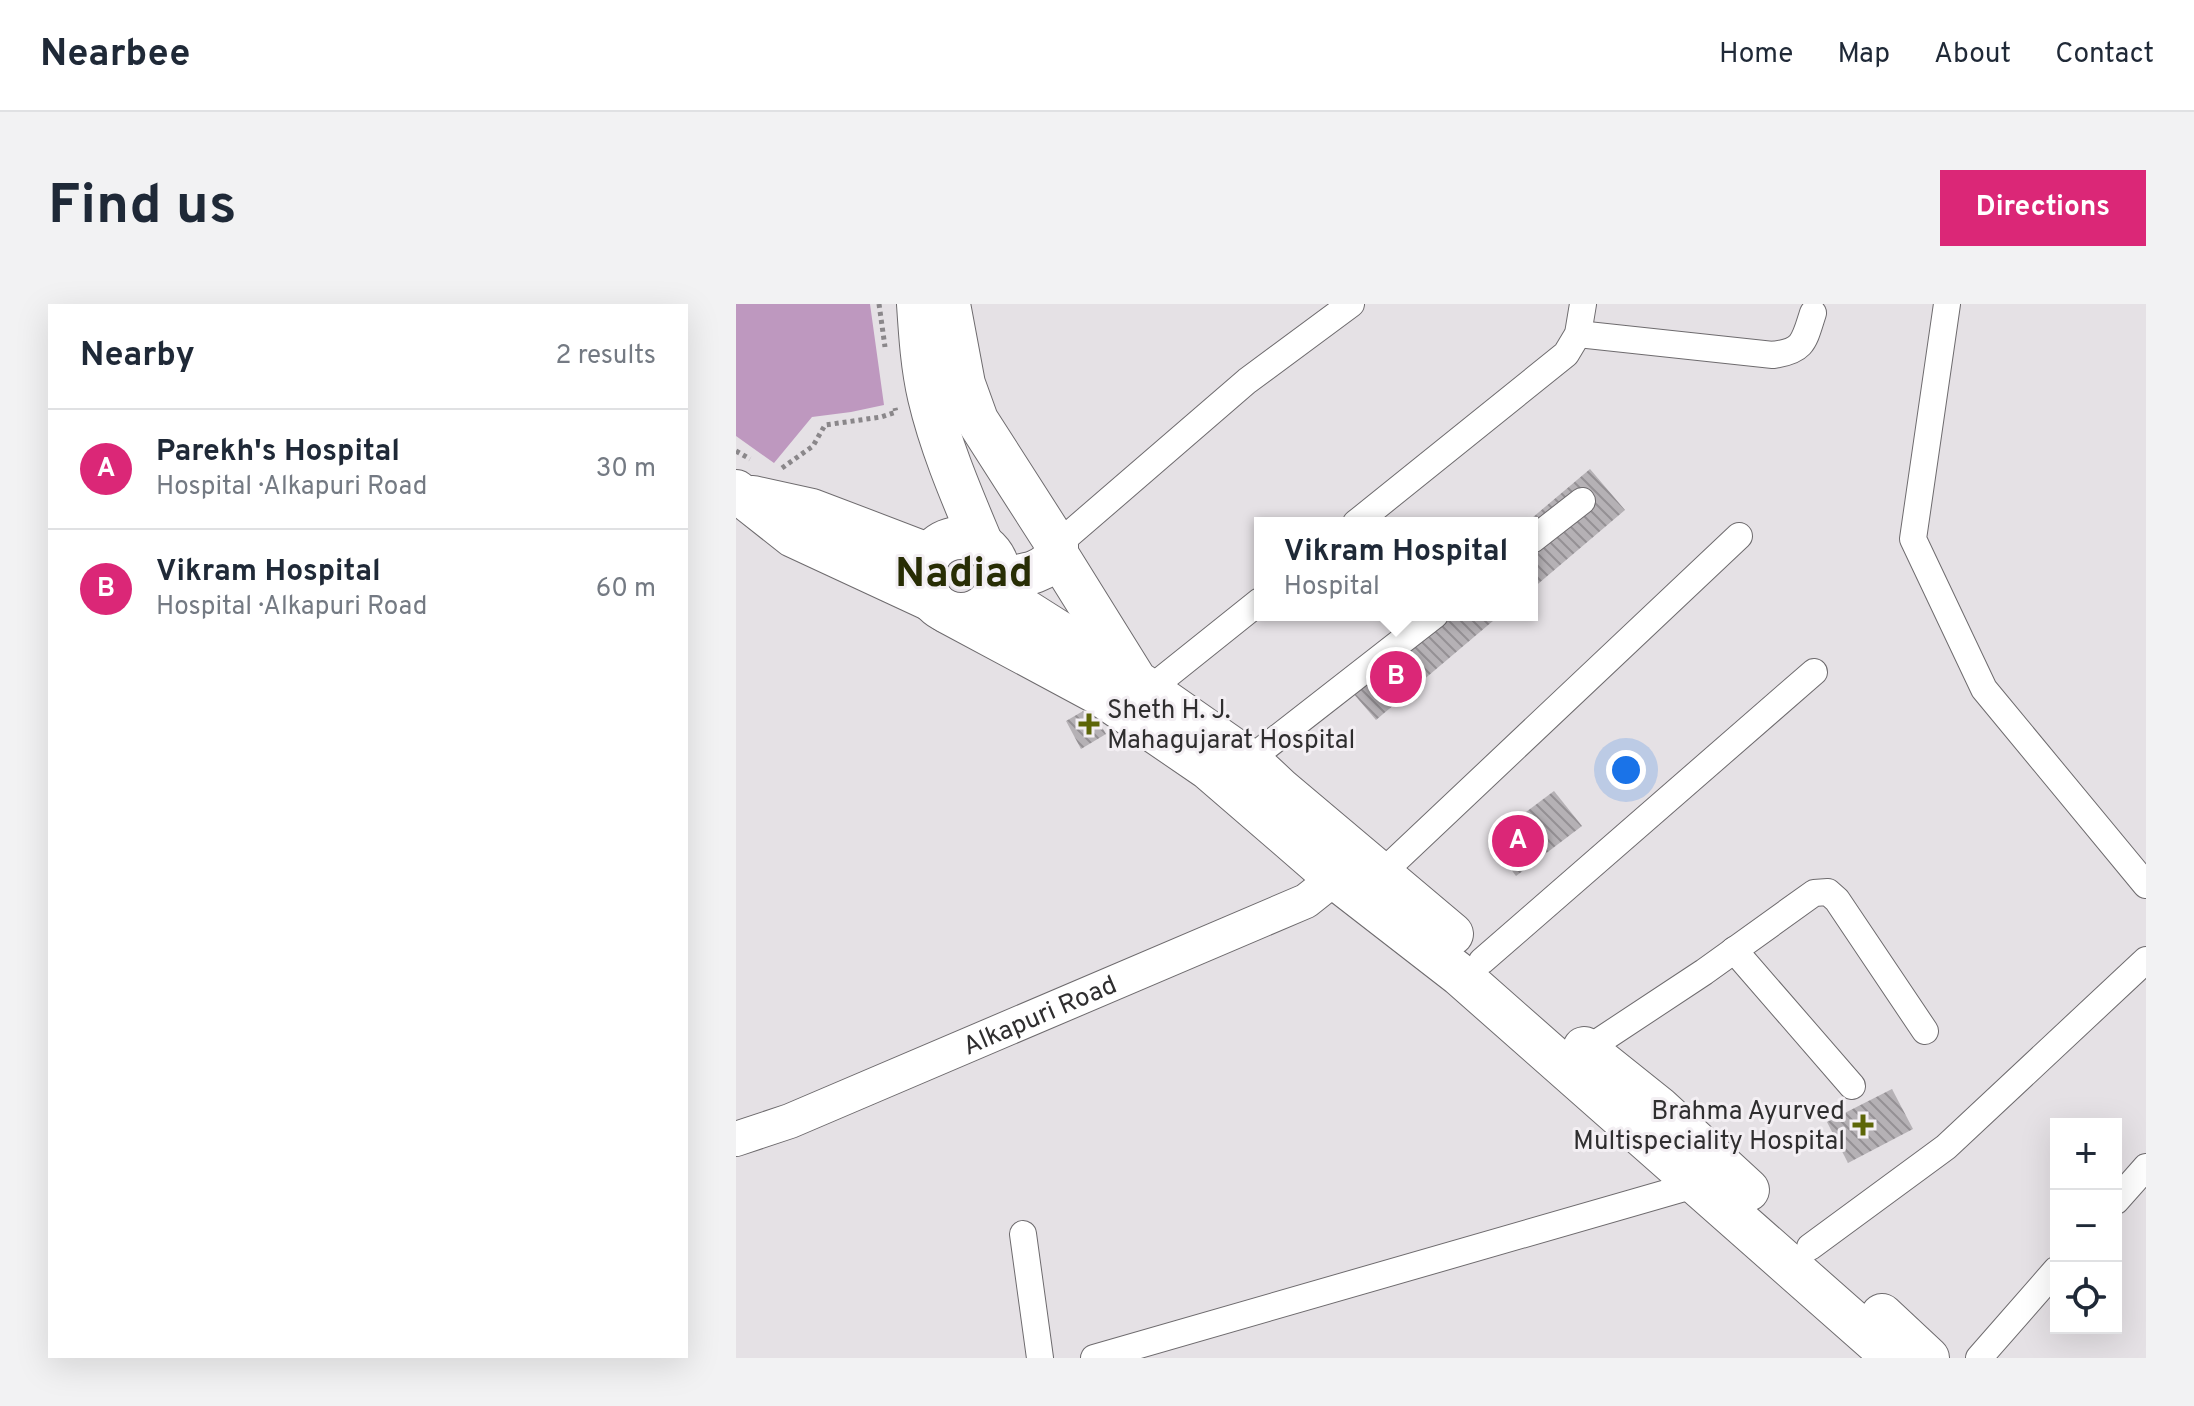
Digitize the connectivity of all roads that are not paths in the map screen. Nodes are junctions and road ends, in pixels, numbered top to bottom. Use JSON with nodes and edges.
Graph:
{"nodes":[{"id":1,"x":918,"y":304,"type":"edge"},
{"id":2,"x":949,"y":304,"type":"edge"},
{"id":3,"x":1351,"y":304,"type":"edge"},
{"id":4,"x":1583,"y":304,"type":"edge"},
{"id":5,"x":1947,"y":304,"type":"edge"},
{"id":6,"x":1813,"y":313,"type":"dead end"},
{"id":7,"x":1578,"y":334,"type":"junction"},
{"id":8,"x":754,"y":481,"type":"edge"},
{"id":9,"x":1582,"y":501,"type":"dead end"},
{"id":10,"x":1363,"y":517,"type":"edge"},
{"id":11,"x":1538,"y":535,"type":"edge"},
{"id":12,"x":1739,"y":536,"type":"dead end"},
{"id":13,"x":1057,"y":550,"type":"junction"},
{"id":14,"x":930,"y":555,"type":"junction"},
{"id":15,"x":993,"y":571,"type":"junction"},
{"id":16,"x":1254,"y":605,"type":"edge"},
{"id":17,"x":940,"y":606,"type":"junction"},
{"id":18,"x":1427,"y":621,"type":"edge"},
{"id":19,"x":1814,"y":672,"type":"dead end"},
{"id":20,"x":1143,"y":685,"type":"junction"},
{"id":21,"x":1249,"y":760,"type":"junction"},
{"id":22,"x":1381,"y":874,"type":"junction"},
{"id":23,"x":1335,"y":878,"type":"junction"},
{"id":24,"x":2146,"y":885,"type":"edge"},
{"id":25,"x":1734,"y":950,"type":"junction"},
{"id":26,"x":2146,"y":960,"type":"edge"},
{"id":27,"x":1482,"y":961,"type":"junction"},
{"id":28,"x":1925,"y":1031,"type":"dead end"},
{"id":29,"x":1586,"y":1050,"type":"junction"},
{"id":30,"x":1852,"y":1086,"type":"dead end"},
{"id":31,"x":736,"y":1139,"type":"edge"},
{"id":32,"x":2146,"y":1167,"type":"edge"},
{"id":33,"x":1698,"y":1184,"type":"junction"},
{"id":34,"x":2122,"y":1194,"type":"edge"},
{"id":35,"x":1023,"y":1234,"type":"dead end"},
{"id":36,"x":1810,"y":1247,"type":"junction"},
{"id":37,"x":2050,"y":1277,"type":"edge"},
{"id":38,"x":1040,"y":1358,"type":"edge"},
{"id":39,"x":1094,"y":1358,"type":"edge"},
{"id":40,"x":1894,"y":1358,"type":"edge"},
{"id":41,"x":1928,"y":1358,"type":"edge"},
{"id":42,"x":1979,"y":1358,"type":"edge"}],
"edges":[{"from":1,"to":15,"type":"main road"},
{"from":2,"to":13,"type":"main road"},
{"from":3,"to":13,"type":"street"},
{"from":4,"to":7,"type":"street"},
{"from":5,"to":24,"type":"street"},
{"from":6,"to":7,"type":"street"},
{"from":7,"to":10,"type":"street"},
{"from":8,"to":14,"type":"main road"},
{"from":8,"to":17,"type":"main road"},
{"from":9,"to":11,"type":"street"},
{"from":12,"to":22,"type":"street"},
{"from":13,"to":15,"type":"main road"},
{"from":13,"to":20,"type":"main road"},
{"from":14,"to":15,"type":"main road"},
{"from":14,"to":17,"type":"main road"},
{"from":15,"to":17,"type":"main road"},
{"from":15,"to":20,"type":"main road"},
{"from":16,"to":20,"type":"street"},
{"from":17,"to":23,"type":"main road"},
{"from":18,"to":21,"type":"street"},
{"from":19,"to":27,"type":"street"},
{"from":20,"to":21,"type":"main road"},
{"from":21,"to":22,"type":"main road"},
{"from":22,"to":27,"type":"main road"},
{"from":23,"to":31,"type":"street","name":"Alkapuri Road"},
{"from":23,"to":33,"type":"main road"},
{"from":25,"to":28,"type":"street"},
{"from":25,"to":29,"type":"street"},
{"from":25,"to":30,"type":"street"},
{"from":26,"to":36,"type":"street"},
{"from":27,"to":29,"type":"main road"},
{"from":29,"to":36,"type":"main road"},
{"from":32,"to":34,"type":"street"},
{"from":33,"to":39,"type":"street"},
{"from":33,"to":40,"type":"main road"},
{"from":35,"to":38,"type":"street"},
{"from":36,"to":41,"type":"main road"},
{"from":37,"to":42,"type":"street"}]}
